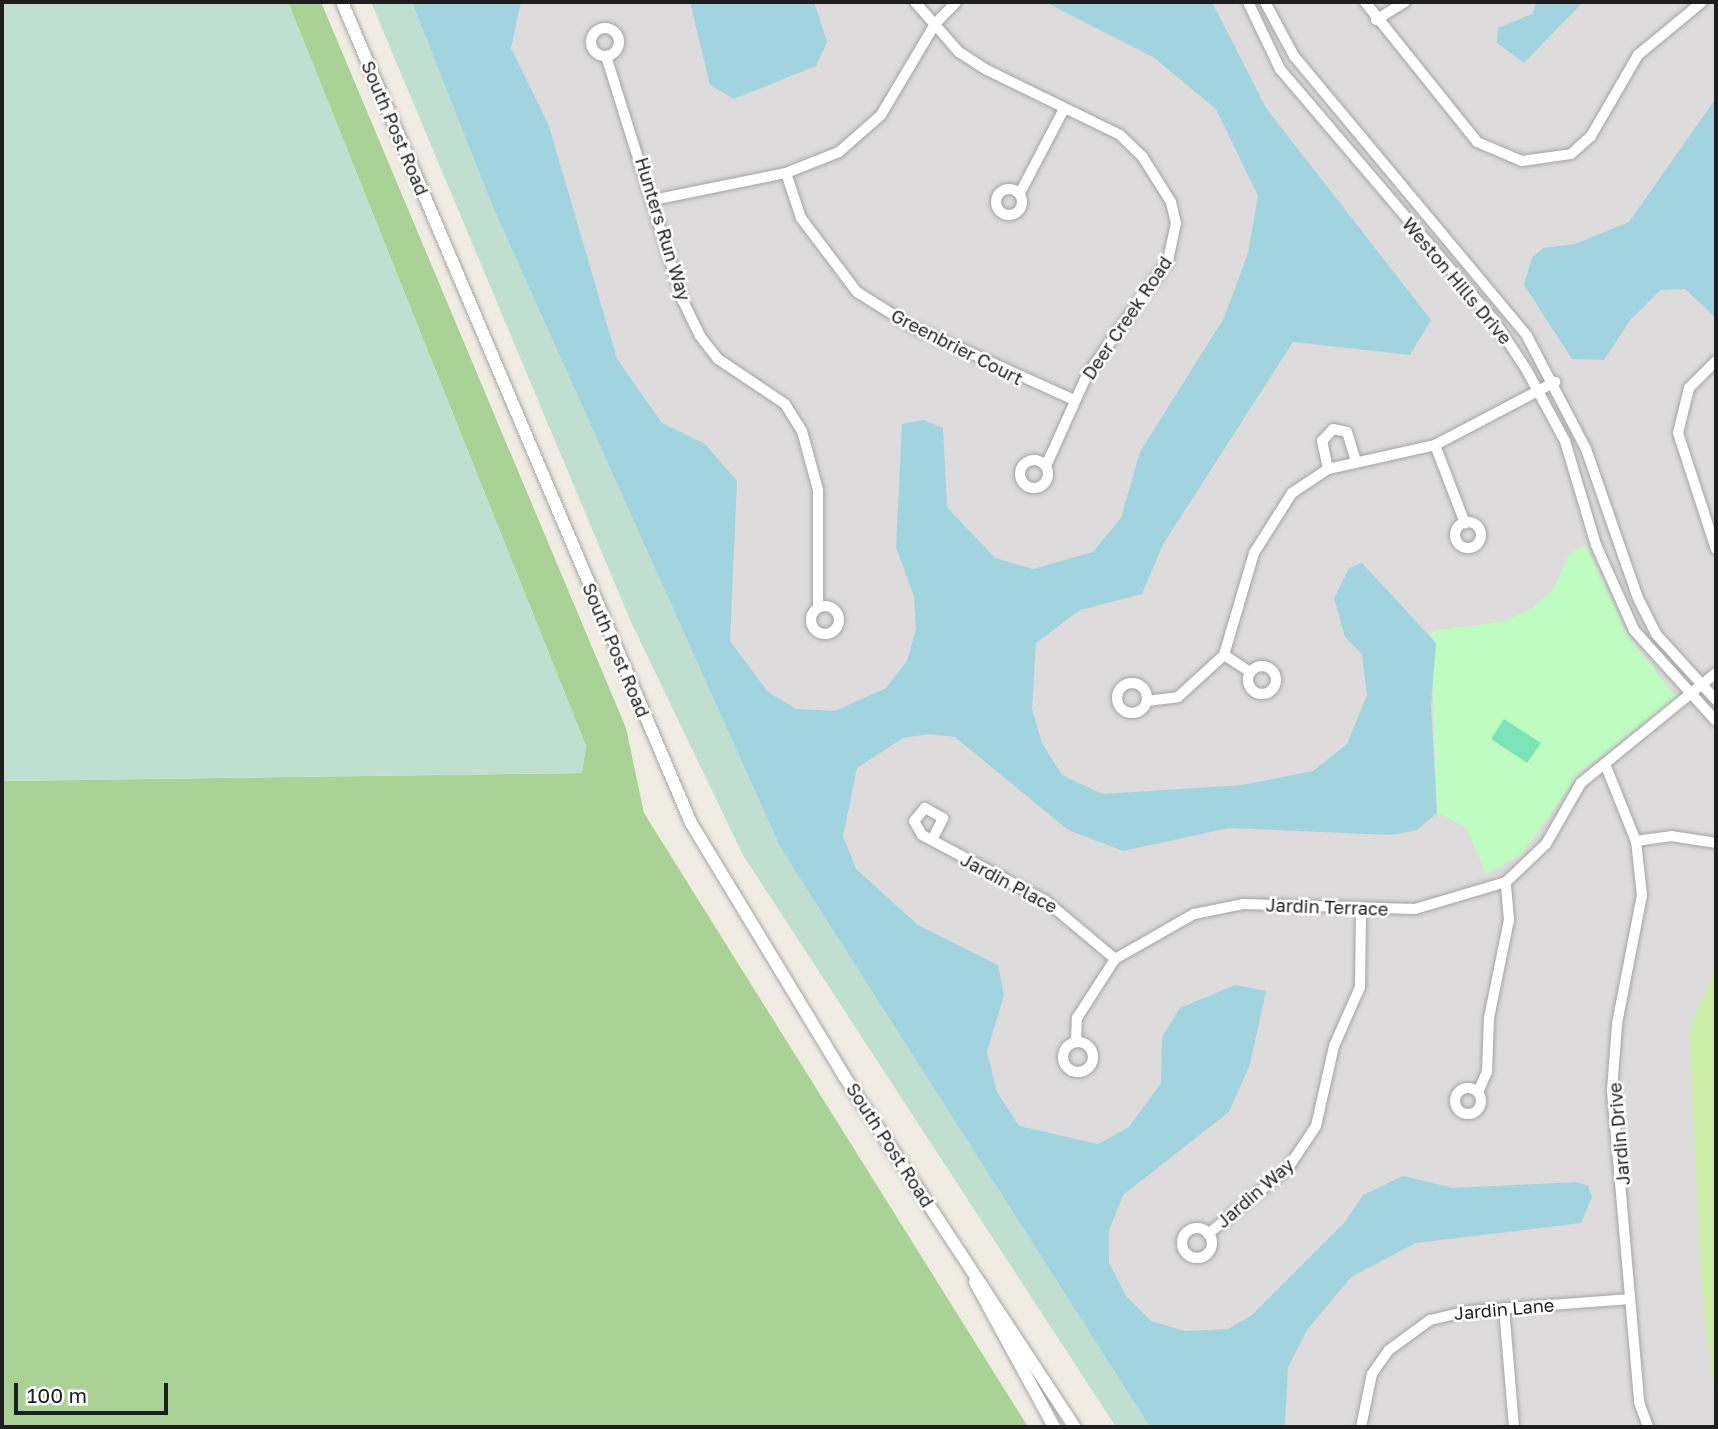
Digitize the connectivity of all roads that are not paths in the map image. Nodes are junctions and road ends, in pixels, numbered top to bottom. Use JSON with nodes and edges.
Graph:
{"nodes":[{"id":1,"x":342,"y":2,"type":"edge"},
{"id":2,"x":915,"y":2,"type":"edge"},
{"id":3,"x":956,"y":2,"type":"edge"},
{"id":4,"x":1248,"y":2,"type":"edge"},
{"id":5,"x":1265,"y":2,"type":"edge"},
{"id":6,"x":1365,"y":2,"type":"edge"},
{"id":7,"x":1405,"y":2,"type":"edge"},
{"id":8,"x":1702,"y":2,"type":"edge"},
{"id":9,"x":1376,"y":20,"type":"junction"},
{"id":10,"x":935,"y":24,"type":"junction"},
{"id":11,"x":606,"y":56,"type":"dead end"},
{"id":12,"x":1064,"y":109,"type":"junction"},
{"id":13,"x":786,"y":173,"type":"junction"},
{"id":14,"x":1020,"y":193,"type":"dead end"},
{"id":15,"x":653,"y":200,"type":"junction"},
{"id":16,"x":1716,"y":361,"type":"edge"},
{"id":17,"x":1555,"y":382,"type":"junction"},
{"id":18,"x":1538,"y":390,"type":"junction"},
{"id":19,"x":1074,"y":400,"type":"junction"},
{"id":20,"x":1435,"y":445,"type":"junction"},
{"id":21,"x":1356,"y":461,"type":"junction"},
{"id":22,"x":1046,"y":466,"type":"dead end"},
{"id":23,"x":1328,"y":469,"type":"junction"},
{"id":24,"x":1465,"y":523,"type":"dead end"},
{"id":25,"x":1716,"y":549,"type":"edge"},
{"id":26,"x":818,"y":607,"type":"dead end"},
{"id":27,"x":1224,"y":655,"type":"junction"},
{"id":28,"x":1250,"y":672,"type":"dead end"},
{"id":29,"x":1716,"y":673,"type":"edge"},
{"id":30,"x":1702,"y":687,"type":"junction"},
{"id":31,"x":1689,"y":697,"type":"junction"},
{"id":32,"x":1716,"y":700,"type":"edge"},
{"id":33,"x":1147,"y":701,"type":"dead end"},
{"id":34,"x":1716,"y":721,"type":"edge"},
{"id":35,"x":1605,"y":764,"type":"junction"},
{"id":36,"x":934,"y":836,"type":"dead end"},
{"id":37,"x":1636,"y":841,"type":"junction"},
{"id":38,"x":1716,"y":843,"type":"edge"},
{"id":39,"x":1506,"y":882,"type":"junction"},
{"id":40,"x":1361,"y":911,"type":"junction"},
{"id":41,"x":1115,"y":959,"type":"junction"},
{"id":42,"x":1076,"y":1042,"type":"dead end"},
{"id":43,"x":1478,"y":1092,"type":"dead end"},
{"id":44,"x":1208,"y":1234,"type":"dead end"},
{"id":45,"x":965,"y":1260,"type":"junction"},
{"id":46,"x":1630,"y":1299,"type":"junction"},
{"id":47,"x":1504,"y":1308,"type":"junction"},
{"id":48,"x":1054,"y":1427,"type":"edge"},
{"id":49,"x":1075,"y":1427,"type":"edge"},
{"id":50,"x":1361,"y":1427,"type":"edge"},
{"id":51,"x":1514,"y":1427,"type":"edge"},
{"id":52,"x":1648,"y":1427,"type":"edge"}],
"edges":[{"from":1,"to":45,"type":"street","name":"South Post Road"},
{"from":2,"to":10,"type":"street","name":"Deer Creek Road"},
{"from":3,"to":10,"type":"street"},
{"from":4,"to":18,"type":"street","name":"Weston Hills Drive"},
{"from":5,"to":17,"type":"street","name":"Weston Hills Drive"},
{"from":6,"to":9,"type":"street"},
{"from":7,"to":9,"type":"street"},
{"from":8,"to":9,"type":"street"},
{"from":10,"to":12,"type":"street","name":"Deer Creek Road"},
{"from":10,"to":13,"type":"street"},
{"from":11,"to":15,"type":"street","name":"Hunters Run Way"},
{"from":12,"to":14,"type":"street"},
{"from":12,"to":19,"type":"street","name":"Deer Creek Road"},
{"from":13,"to":15,"type":"street"},
{"from":13,"to":19,"type":"street","name":"Greenbrier Court"},
{"from":15,"to":26,"type":"street","name":"Hunters Run Way"},
{"from":16,"to":25,"type":"street"},
{"from":17,"to":18,"type":"street"},
{"from":17,"to":30,"type":"street","name":"Weston Hills Drive"},
{"from":18,"to":20,"type":"street"},
{"from":18,"to":31,"type":"street","name":"Weston Hills Drive"},
{"from":19,"to":22,"type":"street","name":"Deer Creek Road"},
{"from":20,"to":21,"type":"street"},
{"from":20,"to":24,"type":"street"},
{"from":21,"to":23,"type":"street"},
{"from":21,"to":23,"type":"street"},
{"from":23,"to":27,"type":"street"},
{"from":27,"to":28,"type":"street"},
{"from":27,"to":33,"type":"street"},
{"from":29,"to":30,"type":"street","name":"Jardin Terrace"},
{"from":30,"to":31,"type":"street","name":"Jardin Terrace"},
{"from":30,"to":32,"type":"street","name":"Weston Hills Drive"},
{"from":31,"to":34,"type":"street","name":"Weston Hills Drive"},
{"from":31,"to":35,"type":"street","name":"Jardin Terrace"},
{"from":35,"to":37,"type":"street","name":"Jardin Drive"},
{"from":35,"to":39,"type":"street","name":"Jardin Terrace"},
{"from":36,"to":41,"type":"street","name":"Jardin Place"},
{"from":37,"to":38,"type":"street"},
{"from":37,"to":46,"type":"street","name":"Jardin Drive"},
{"from":39,"to":40,"type":"street","name":"Jardin Terrace"},
{"from":39,"to":43,"type":"street"},
{"from":40,"to":41,"type":"street","name":"Jardin Terrace"},
{"from":40,"to":44,"type":"street","name":"Jardin Way"},
{"from":41,"to":42,"type":"street","name":"Jardin Terrace"},
{"from":45,"to":48,"type":"street","name":"South Post Road"},
{"from":45,"to":49,"type":"street","name":"South Post Road"},
{"from":46,"to":47,"type":"street","name":"Jardin Lane"},
{"from":46,"to":52,"type":"street","name":"Jardin Drive"},
{"from":47,"to":50,"type":"street","name":"Jardin Lane"},
{"from":47,"to":51,"type":"street"}]}
